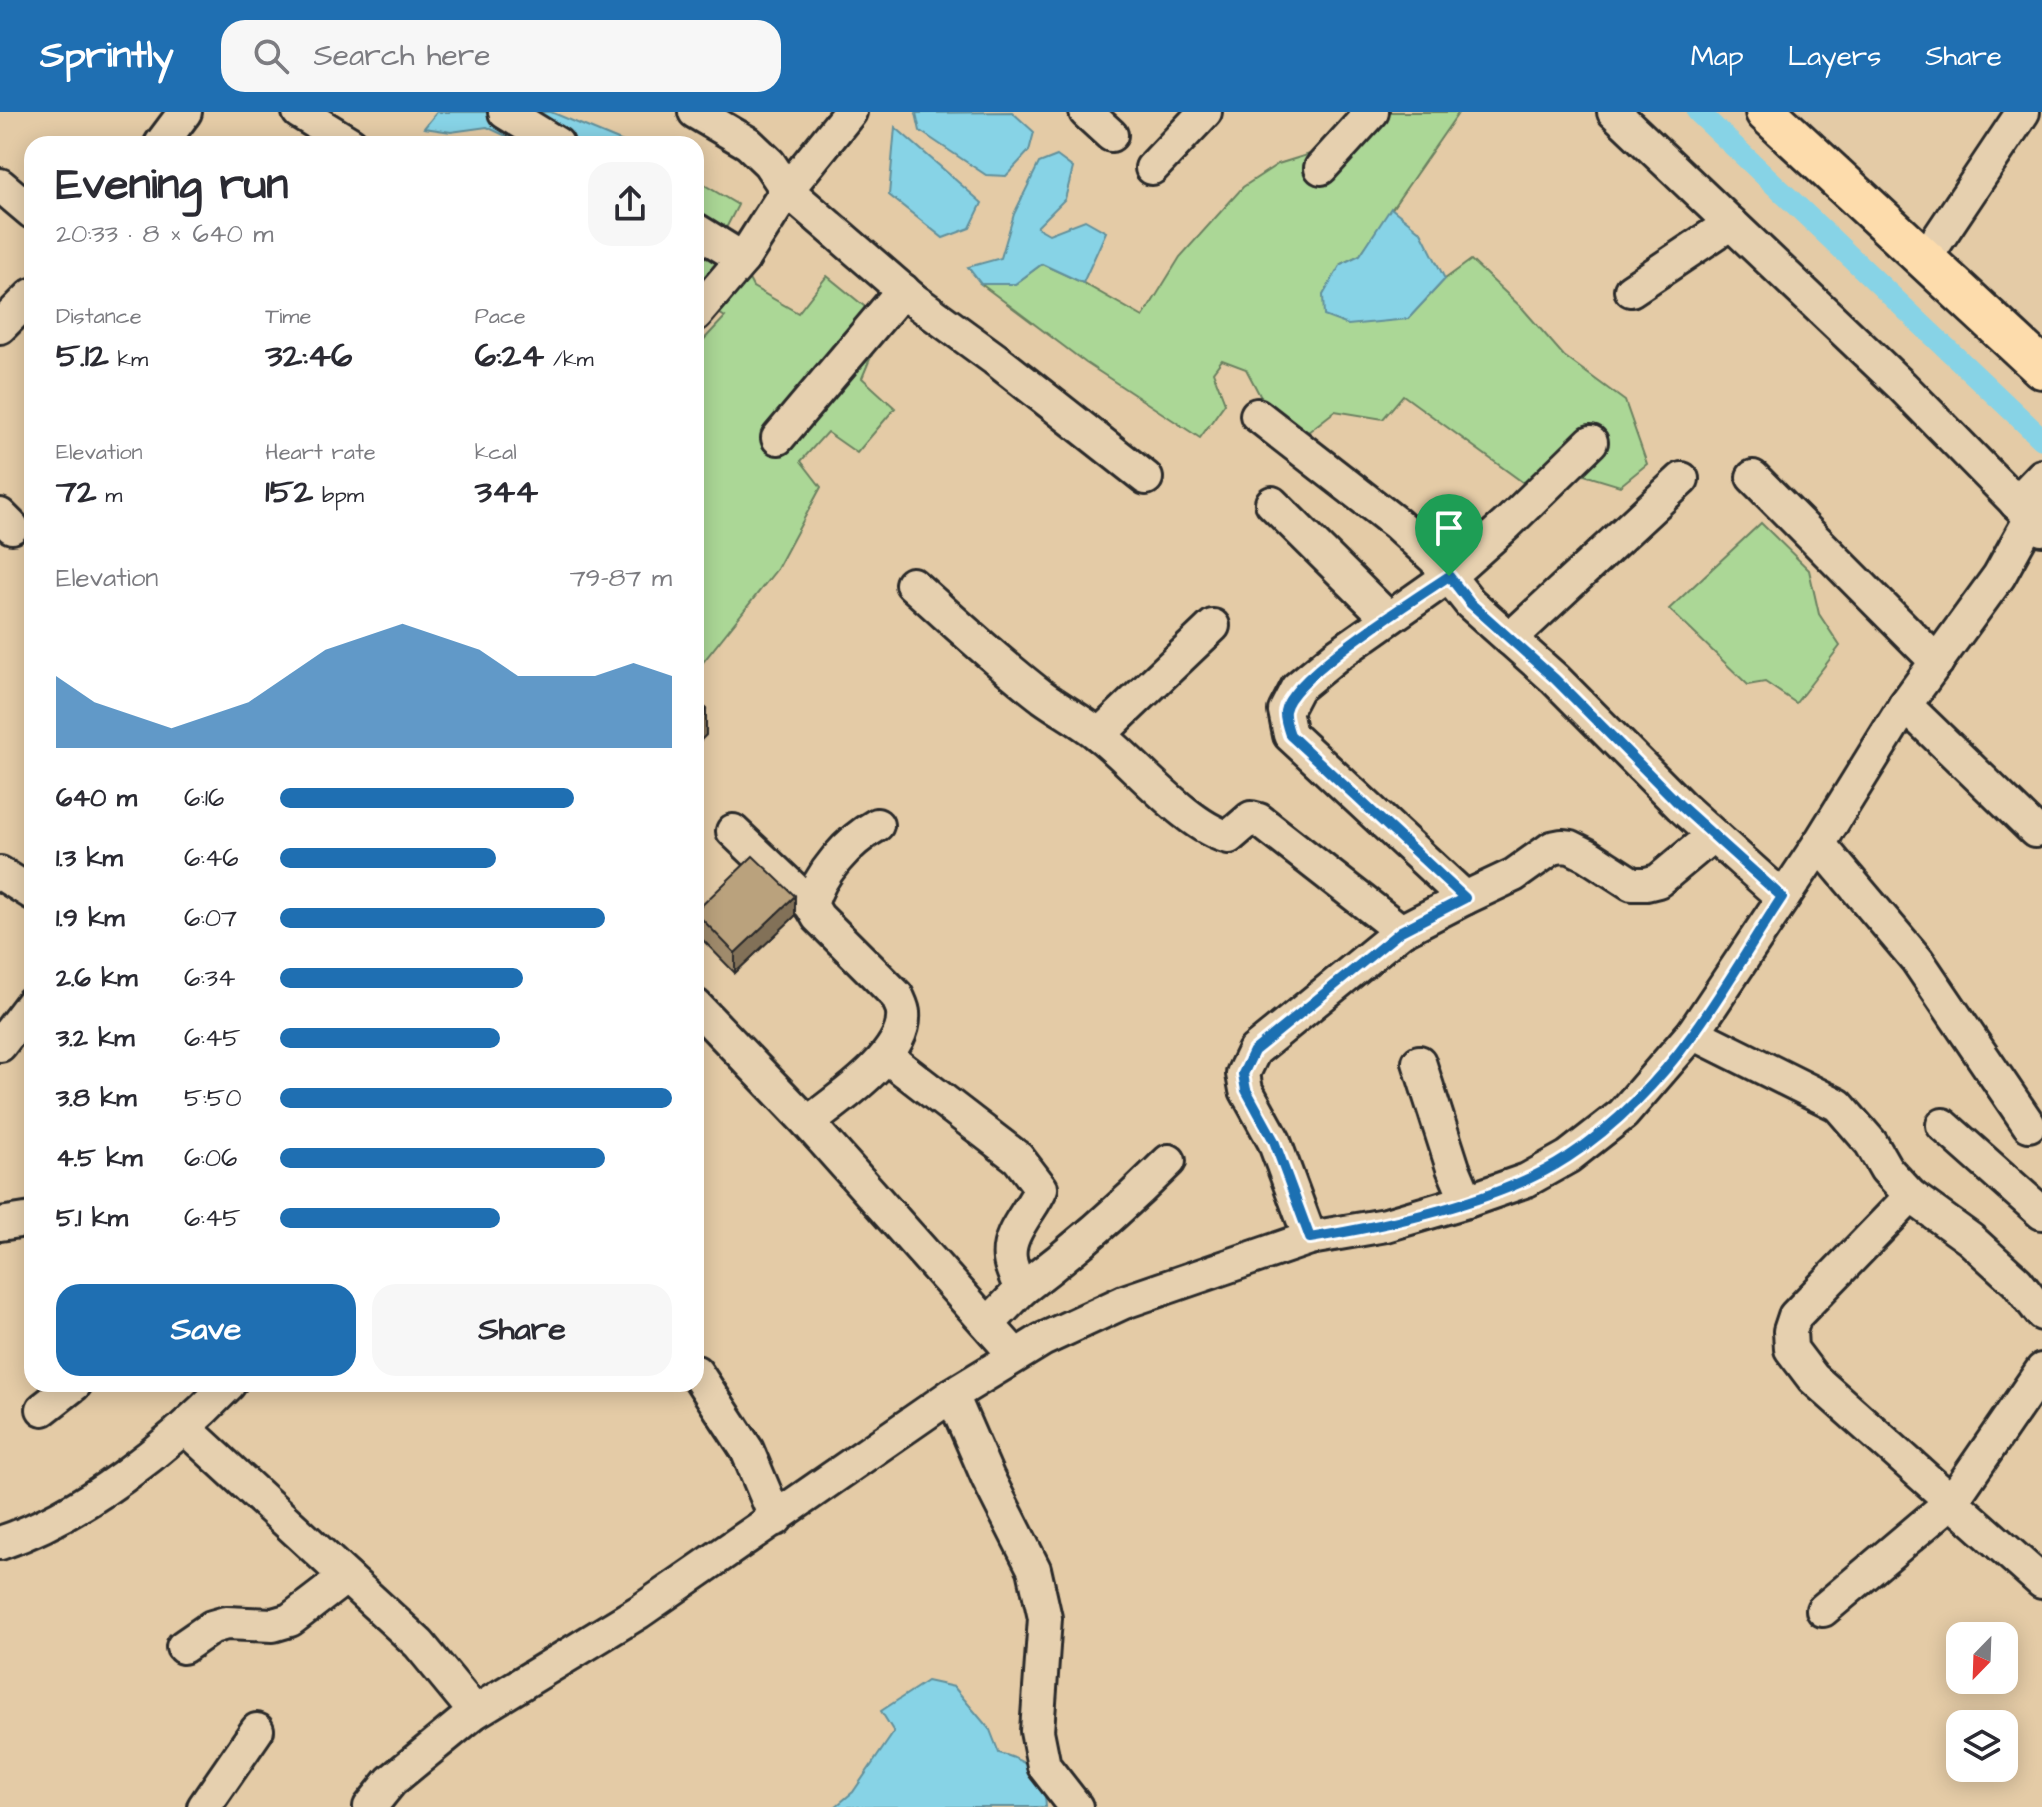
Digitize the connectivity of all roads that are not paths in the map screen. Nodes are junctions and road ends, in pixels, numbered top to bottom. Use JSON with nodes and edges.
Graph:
{"nodes":[{"id":1,"x":185,"y":112,"type":"edge"},
{"id":2,"x":299,"y":112,"type":"edge"},
{"id":3,"x":505,"y":112,"type":"edge"},
{"id":4,"x":695,"y":112,"type":"edge"},
{"id":5,"x":850,"y":112,"type":"edge"},
{"id":6,"x":1086,"y":112,"type":"edge"},
{"id":7,"x":1205,"y":112,"type":"edge"},
{"id":8,"x":1372,"y":112,"type":"edge"},
{"id":9,"x":1614,"y":112,"type":"edge"},
{"id":10,"x":1766,"y":112,"type":"edge"},
{"id":11,"x":2023,"y":112,"type":"edge"},
{"id":12,"x":1111,"y":135,"type":"dead end"},
{"id":13,"x":167,"y":136,"type":"edge"},
{"id":14,"x":338,"y":136,"type":"edge"},
{"id":15,"x":544,"y":136,"type":"edge"},
{"id":16,"x":1152,"y":168,"type":"dead end"},
{"id":17,"x":1321,"y":168,"type":"dead end"},
{"id":18,"x":0,"y":185,"type":"edge"},
{"id":19,"x":787,"y":190,"type":"junction"},
{"id":20,"x":24,"y":205,"type":"edge"},
{"id":21,"x":1731,"y":223,"type":"junction"},
{"id":22,"x":704,"y":235,"type":"edge"},
{"id":23,"x":743,"y":259,"type":"junction"},
{"id":24,"x":1924,"y":260,"type":"junction"},
{"id":25,"x":903,"y":290,"type":"junction"},
{"id":26,"x":1631,"y":290,"type":"dead end"},
{"id":27,"x":24,"y":303,"type":"edge"},
{"id":28,"x":704,"y":305,"type":"edge"},
{"id":29,"x":0,"y":327,"type":"edge"},
{"id":30,"x":2042,"y":368,"type":"edge"},
{"id":31,"x":1257,"y":415,"type":"dead end"},
{"id":32,"x":778,"y":438,"type":"dead end"},
{"id":33,"x":1591,"y":442,"type":"dead end"},
{"id":34,"x":1753,"y":477,"type":"dead end"},
{"id":35,"x":1146,"y":478,"type":"dead end"},
{"id":36,"x":1682,"y":479,"type":"dead end"},
{"id":37,"x":1272,"y":503,"type":"dead end"},
{"id":38,"x":2035,"y":503,"type":"edge"},
{"id":39,"x":1449,"y":576,"type":"junction"},
{"id":40,"x":912,"y":584,"type":"dead end"},
{"id":41,"x":1388,"y":618,"type":"junction"},
{"id":42,"x":1213,"y":626,"type":"dead end"},
{"id":43,"x":1510,"y":639,"type":"junction"},
{"id":44,"x":1937,"y":662,"type":"junction"},
{"id":45,"x":1905,"y":705,"type":"junction"},
{"id":46,"x":1099,"y":735,"type":"junction"},
{"id":47,"x":877,"y":825,"type":"dead end"},
{"id":48,"x":733,"y":831,"type":"dead end"},
{"id":49,"x":2035,"y":831,"type":"dead end"},
{"id":50,"x":1713,"y":835,"type":"junction"},
{"id":51,"x":1819,"y":844,"type":"junction"},
{"id":52,"x":0,"y":873,"type":"edge"},
{"id":53,"x":24,"y":888,"type":"edge"},
{"id":54,"x":1782,"y":897,"type":"junction"},
{"id":55,"x":1465,"y":898,"type":"junction"},
{"id":56,"x":811,"y":905,"type":"junction"},
{"id":57,"x":1401,"y":931,"type":"junction"},
{"id":58,"x":704,"y":1014,"type":"edge"},
{"id":59,"x":1693,"y":1033,"type":"junction"},
{"id":60,"x":887,"y":1057,"type":"junction"},
{"id":61,"x":1419,"y":1062,"type":"dead end"},
{"id":62,"x":808,"y":1123,"type":"junction"},
{"id":63,"x":1943,"y":1125,"type":"dead end"},
{"id":64,"x":2029,"y":1125,"type":"dead end"},
{"id":65,"x":1169,"y":1161,"type":"dead end"},
{"id":66,"x":1911,"y":1196,"type":"junction"},
{"id":67,"x":1467,"y":1201,"type":"junction"},
{"id":68,"x":2042,"y":1213,"type":"edge"},
{"id":69,"x":24,"y":1220,"type":"edge"},
{"id":70,"x":0,"y":1224,"type":"edge"},
{"id":71,"x":1310,"y":1238,"type":"junction"},
{"id":72,"x":1021,"y":1290,"type":"junction"},
{"id":73,"x":2042,"y":1314,"type":"edge"},
{"id":74,"x":989,"y":1323,"type":"junction"},
{"id":75,"x":1015,"y":1355,"type":"junction"},
{"id":76,"x":2042,"y":1370,"type":"edge"},
{"id":77,"x":704,"y":1384,"type":"edge"},
{"id":78,"x":65,"y":1392,"type":"edge"},
{"id":79,"x":221,"y":1392,"type":"edge"},
{"id":80,"x":952,"y":1395,"type":"junction"},
{"id":81,"x":43,"y":1409,"type":"dead end"},
{"id":82,"x":185,"y":1428,"type":"junction"},
{"id":83,"x":1952,"y":1501,"type":"junction"},
{"id":84,"x":776,"y":1519,"type":"junction"},
{"id":85,"x":0,"y":1543,"type":"edge"},
{"id":86,"x":346,"y":1577,"type":"junction"},
{"id":87,"x":2042,"y":1582,"type":"edge"},
{"id":88,"x":1823,"y":1610,"type":"dead end"},
{"id":89,"x":183,"y":1647,"type":"dead end"},
{"id":90,"x":475,"y":1712,"type":"junction"},
{"id":91,"x":257,"y":1730,"type":"dead end"},
{"id":92,"x":204,"y":1807,"type":"edge"},
{"id":93,"x":370,"y":1807,"type":"edge"},
{"id":94,"x":1076,"y":1807,"type":"edge"}],
"edges":[{"from":1,"to":13,"type":"street"},
{"from":2,"to":14,"type":"street"},
{"from":3,"to":15,"type":"street"},
{"from":4,"to":19,"type":"street"},
{"from":5,"to":19,"type":"street"},
{"from":6,"to":12,"type":"street"},
{"from":7,"to":16,"type":"street"},
{"from":8,"to":17,"type":"street"},
{"from":9,"to":21,"type":"street"},
{"from":10,"to":24,"type":"main road"},
{"from":11,"to":24,"type":"street"},
{"from":18,"to":20,"type":"street"},
{"from":19,"to":23,"type":"street"},
{"from":19,"to":25,"type":"street"},
{"from":21,"to":26,"type":"street"},
{"from":21,"to":38,"type":"street"},
{"from":22,"to":23,"type":"street"},
{"from":23,"to":28,"type":"street"},
{"from":24,"to":30,"type":"main road"},
{"from":25,"to":32,"type":"street"},
{"from":25,"to":35,"type":"street"},
{"from":27,"to":29,"type":"street"},
{"from":31,"to":39,"type":"street"},
{"from":33,"to":39,"type":"street"},
{"from":34,"to":44,"type":"street"},
{"from":36,"to":43,"type":"street"},
{"from":37,"to":41,"type":"street"},
{"from":38,"to":44,"type":"street"},
{"from":39,"to":41,"type":"street"},
{"from":39,"to":43,"type":"street"},
{"from":40,"to":46,"type":"street"},
{"from":41,"to":55,"type":"street"},
{"from":42,"to":46,"type":"street"},
{"from":43,"to":50,"type":"street"},
{"from":44,"to":45,"type":"street"},
{"from":45,"to":49,"type":"street"},
{"from":45,"to":51,"type":"street"},
{"from":46,"to":57,"type":"street"},
{"from":47,"to":56,"type":"street"},
{"from":48,"to":56,"type":"street"},
{"from":50,"to":54,"type":"street"},
{"from":50,"to":55,"type":"street"},
{"from":51,"to":54,"type":"street"},
{"from":51,"to":64,"type":"street"},
{"from":52,"to":53,"type":"street"},
{"from":54,"to":59,"type":"street"},
{"from":55,"to":57,"type":"street"},
{"from":56,"to":60,"type":"street"},
{"from":57,"to":71,"type":"street"},
{"from":58,"to":62,"type":"street"},
{"from":59,"to":66,"type":"street"},
{"from":59,"to":67,"type":"street"},
{"from":60,"to":62,"type":"street"},
{"from":60,"to":72,"type":"street"},
{"from":61,"to":67,"type":"street"},
{"from":62,"to":74,"type":"street"},
{"from":63,"to":68,"type":"street"},
{"from":65,"to":72,"type":"street"},
{"from":66,"to":73,"type":"street"},
{"from":66,"to":83,"type":"street"},
{"from":67,"to":71,"type":"street"},
{"from":69,"to":70,"type":"street"},
{"from":71,"to":75,"type":"street"},
{"from":72,"to":74,"type":"street"},
{"from":74,"to":75,"type":"street"},
{"from":75,"to":80,"type":"street"},
{"from":76,"to":83,"type":"street"},
{"from":77,"to":84,"type":"street"},
{"from":78,"to":81,"type":"street"},
{"from":79,"to":82,"type":"street"},
{"from":80,"to":84,"type":"street"},
{"from":80,"to":94,"type":"street"},
{"from":82,"to":85,"type":"street"},
{"from":82,"to":86,"type":"street"},
{"from":83,"to":87,"type":"street"},
{"from":83,"to":88,"type":"street"},
{"from":84,"to":90,"type":"street"},
{"from":86,"to":89,"type":"street"},
{"from":86,"to":90,"type":"street"},
{"from":90,"to":93,"type":"street"},
{"from":91,"to":92,"type":"street"}]}
